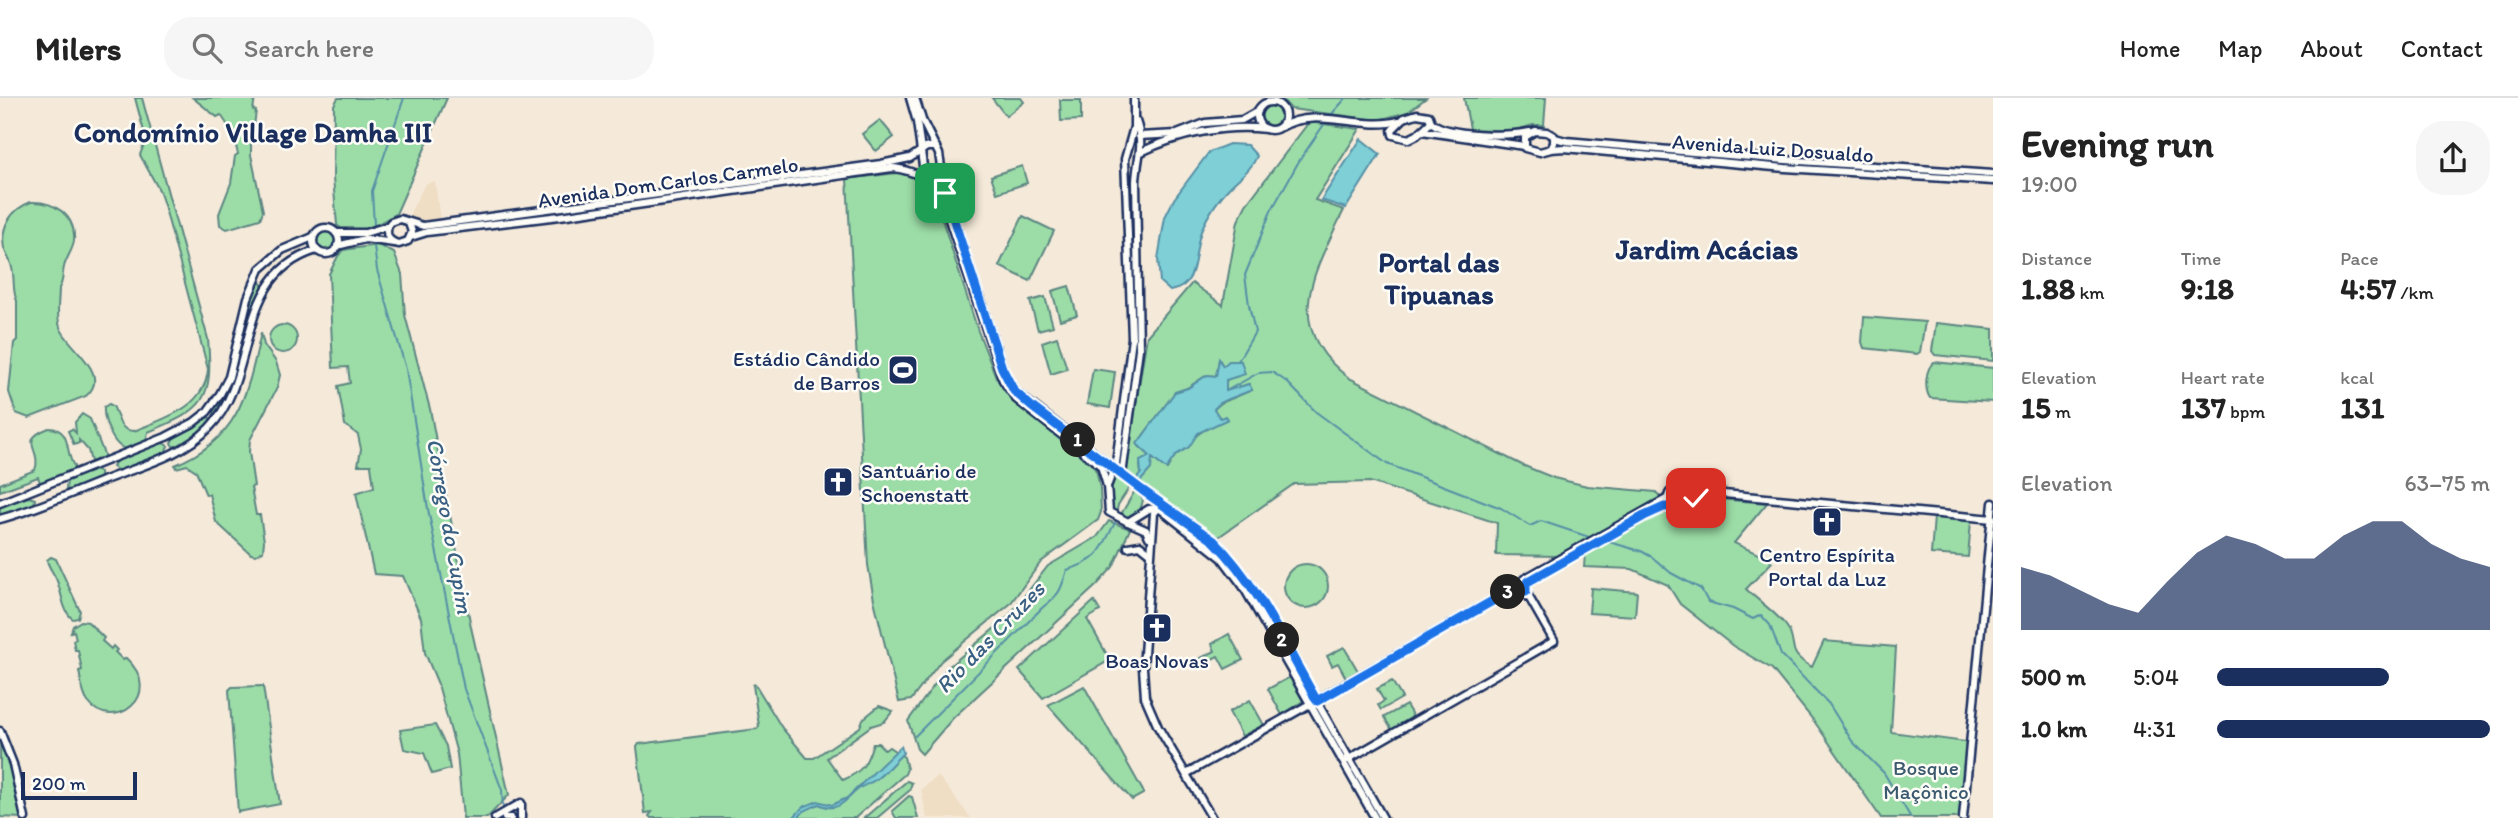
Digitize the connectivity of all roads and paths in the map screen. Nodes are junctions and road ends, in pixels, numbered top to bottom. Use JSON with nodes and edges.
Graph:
{"nodes":[{"id":1,"x":912,"y":98,"type":"edge"},
{"id":2,"x":1134,"y":98,"type":"edge"},
{"id":3,"x":1281,"y":106,"type":"junction"},
{"id":4,"x":1258,"y":111,"type":"junction"},
{"id":5,"x":1135,"y":119,"type":"junction"},
{"id":6,"x":1314,"y":119,"type":"junction"},
{"id":7,"x":1399,"y":121,"type":"junction"},
{"id":8,"x":1431,"y":122,"type":"junction"},
{"id":9,"x":1378,"y":124,"type":"junction"},
{"id":10,"x":1281,"y":127,"type":"junction"},
{"id":11,"x":1266,"y":129,"type":"junction"},
{"id":12,"x":1392,"y":130,"type":"junction"},
{"id":13,"x":1422,"y":131,"type":"junction"},
{"id":14,"x":1530,"y":132,"type":"junction"},
{"id":15,"x":1140,"y":135,"type":"junction"},
{"id":16,"x":1130,"y":137,"type":"junction"},
{"id":17,"x":1555,"y":138,"type":"junction"},
{"id":18,"x":1524,"y":146,"type":"junction"},
{"id":19,"x":936,"y":147,"type":"junction"},
{"id":20,"x":1128,"y":148,"type":"junction"},
{"id":21,"x":1551,"y":149,"type":"junction"},
{"id":22,"x":920,"y":151,"type":"junction"},
{"id":23,"x":1141,"y":152,"type":"junction"},
{"id":24,"x":942,"y":170,"type":"junction"},
{"id":25,"x":1993,"y":174,"type":"edge"},
{"id":26,"x":928,"y":178,"type":"junction"},
{"id":27,"x":781,"y":180,"type":"junction"},
{"id":28,"x":1993,"y":181,"type":"edge"},
{"id":29,"x":614,"y":204,"type":"junction"},
{"id":30,"x":409,"y":223,"type":"junction"},
{"id":31,"x":388,"y":226,"type":"junction"},
{"id":32,"x":336,"y":233,"type":"junction"},
{"id":33,"x":313,"y":237,"type":"junction"},
{"id":34,"x":411,"y":237,"type":"junction"},
{"id":35,"x":394,"y":243,"type":"junction"},
{"id":36,"x":337,"y":246,"type":"junction"},
{"id":37,"x":317,"y":250,"type":"junction"},
{"id":38,"x":274,"y":255,"type":"junction"},
{"id":39,"x":285,"y":267,"type":"junction"},
{"id":40,"x":256,"y":276,"type":"junction"},
{"id":41,"x":268,"y":284,"type":"junction"},
{"id":42,"x":207,"y":412,"type":"junction"},
{"id":43,"x":216,"y":420,"type":"junction"},
{"id":44,"x":166,"y":437,"type":"junction"},
{"id":45,"x":173,"y":453,"type":"junction"},
{"id":46,"x":97,"y":464,"type":"junction"},
{"id":47,"x":114,"y":467,"type":"junction"},
{"id":48,"x":1112,"y":468,"type":"junction"},
{"id":49,"x":1125,"y":477,"type":"junction"},
{"id":50,"x":62,"y":480,"type":"junction"},
{"id":51,"x":103,"y":480,"type":"junction"},
{"id":52,"x":1107,"y":486,"type":"junction"},
{"id":53,"x":1681,"y":490,"type":"junction"},
{"id":54,"x":34,"y":491,"type":"junction"},
{"id":55,"x":1710,"y":493,"type":"junction"},
{"id":56,"x":69,"y":494,"type":"junction"},
{"id":57,"x":1668,"y":498,"type":"junction"},
{"id":58,"x":0,"y":503,"type":"edge"},
{"id":59,"x":1685,"y":503,"type":"junction"},
{"id":60,"x":1993,"y":503,"type":"edge"},
{"id":61,"x":40,"y":506,"type":"junction"},
{"id":62,"x":1674,"y":507,"type":"junction"},
{"id":63,"x":1158,"y":508,"type":"junction"},
{"id":64,"x":0,"y":519,"type":"edge"},
{"id":65,"x":1992,"y":519,"type":"edge"},
{"id":66,"x":1125,"y":521,"type":"junction"},
{"id":67,"x":1607,"y":534,"type":"junction"},
{"id":68,"x":1128,"y":547,"type":"dead end"},
{"id":69,"x":1150,"y":549,"type":"junction"},
{"id":70,"x":1579,"y":551,"type":"junction"},
{"id":71,"x":1517,"y":587,"type":"junction"},
{"id":72,"x":1526,"y":592,"type":"junction"},
{"id":73,"x":1313,"y":703,"type":"junction"},
{"id":74,"x":0,"y":731,"type":"edge"},
{"id":75,"x":3,"y":742,"type":"edge"},
{"id":76,"x":1346,"y":761,"type":"junction"},
{"id":77,"x":1186,"y":774,"type":"junction"},
{"id":78,"x":25,"y":818,"type":"edge"},
{"id":79,"x":495,"y":818,"type":"edge"},
{"id":80,"x":505,"y":818,"type":"edge"},
{"id":81,"x":511,"y":818,"type":"edge"},
{"id":82,"x":521,"y":818,"type":"edge"},
{"id":83,"x":1212,"y":818,"type":"edge"},
{"id":84,"x":1375,"y":818,"type":"edge"},
{"id":85,"x":1383,"y":818,"type":"edge"},
{"id":86,"x":1963,"y":818,"type":"edge"}],
"edges":[{"from":1,"to":19,"type":"street"},
{"from":1,"to":22,"type":"street"},
{"from":2,"to":5,"type":"street"},
{"from":3,"to":4,"type":"street"},
{"from":3,"to":6,"type":"street"},
{"from":3,"to":10,"type":"street"},
{"from":4,"to":11,"type":"street"},
{"from":4,"to":15,"type":"street"},
{"from":5,"to":15,"type":"street"},
{"from":5,"to":16,"type":"street"},
{"from":6,"to":9,"type":"street"},
{"from":6,"to":10,"type":"street"},
{"from":7,"to":8,"type":"street"},
{"from":7,"to":9,"type":"street"},
{"from":7,"to":12,"type":"street"},
{"from":8,"to":13,"type":"street"},
{"from":8,"to":14,"type":"street"},
{"from":9,"to":12,"type":"street"},
{"from":10,"to":11,"type":"street"},
{"from":11,"to":23,"type":"street"},
{"from":12,"to":13,"type":"street"},
{"from":13,"to":18,"type":"street"},
{"from":14,"to":17,"type":"street"},
{"from":14,"to":18,"type":"street"},
{"from":15,"to":16,"type":"street"},
{"from":15,"to":23,"type":"street"},
{"from":16,"to":20,"type":"street"},
{"from":17,"to":21,"type":"street"},
{"from":17,"to":25,"type":"street","name":"Avenida Luiz Dosualdo"},
{"from":18,"to":21,"type":"street"},
{"from":19,"to":22,"type":"street","name":"Avenida Dom Carlos Carmelo"},
{"from":19,"to":24,"type":"street"},
{"from":20,"to":23,"type":"street"},
{"from":20,"to":48,"type":"street"},
{"from":21,"to":28,"type":"street","name":"Avenida Luiz Dosualdo"},
{"from":22,"to":26,"type":"street"},
{"from":22,"to":27,"type":"street","name":"Avenida Dom Carlos Carmelo"},
{"from":23,"to":49,"type":"street"},
{"from":24,"to":26,"type":"street"},
{"from":24,"to":48,"type":"street"},
{"from":26,"to":27,"type":"street","name":"Avenida Dom Carlos Carmelo"},
{"from":26,"to":52,"type":"street"},
{"from":27,"to":29,"type":"street","name":"Avenida Dom Carlos Carmelo"},
{"from":29,"to":30,"type":"street","name":"Avenida Dom Carlos Carmelo"},
{"from":29,"to":34,"type":"street","name":"Avenida Dom Carlos Carmelo"},
{"from":30,"to":31,"type":"street"},
{"from":30,"to":34,"type":"street"},
{"from":31,"to":32,"type":"street"},
{"from":31,"to":35,"type":"street"},
{"from":32,"to":33,"type":"street"},
{"from":32,"to":36,"type":"street"},
{"from":33,"to":37,"type":"street"},
{"from":33,"to":38,"type":"street"},
{"from":34,"to":35,"type":"street"},
{"from":35,"to":36,"type":"street"},
{"from":36,"to":37,"type":"street"},
{"from":37,"to":39,"type":"street"},
{"from":38,"to":39,"type":"street"},
{"from":38,"to":40,"type":"street"},
{"from":39,"to":41,"type":"street"},
{"from":40,"to":41,"type":"street"},
{"from":40,"to":42,"type":"street"},
{"from":41,"to":43,"type":"street"},
{"from":42,"to":43,"type":"street"},
{"from":42,"to":44,"type":"street"},
{"from":43,"to":45,"type":"street"},
{"from":44,"to":45,"type":"street"},
{"from":44,"to":47,"type":"street"},
{"from":45,"to":47,"type":"street"},
{"from":46,"to":47,"type":"street"},
{"from":46,"to":50,"type":"street"},
{"from":46,"to":51,"type":"street"},
{"from":47,"to":51,"type":"street"},
{"from":48,"to":49,"type":"street"},
{"from":48,"to":52,"type":"street"},
{"from":49,"to":73,"type":"street"},
{"from":50,"to":54,"type":"street"},
{"from":50,"to":56,"type":"street"},
{"from":51,"to":56,"type":"street"},
{"from":52,"to":66,"type":"street"},
{"from":53,"to":55,"type":"street"},
{"from":53,"to":57,"type":"street"},
{"from":53,"to":59,"type":"street"},
{"from":54,"to":58,"type":"street"},
{"from":54,"to":61,"type":"street"},
{"from":55,"to":59,"type":"street"},
{"from":55,"to":65,"type":"street"},
{"from":56,"to":61,"type":"street"},
{"from":57,"to":62,"type":"street"},
{"from":57,"to":67,"type":"street"},
{"from":59,"to":62,"type":"street"},
{"from":60,"to":65,"type":"street"},
{"from":61,"to":64,"type":"street"},
{"from":62,"to":67,"type":"street"},
{"from":63,"to":66,"type":"street"},
{"from":63,"to":69,"type":"street"},
{"from":63,"to":73,"type":"street"},
{"from":65,"to":86,"type":"street"},
{"from":66,"to":69,"type":"street"},
{"from":67,"to":70,"type":"street"},
{"from":68,"to":69,"type":"street"},
{"from":69,"to":77,"type":"street"},
{"from":70,"to":71,"type":"street"},
{"from":70,"to":72,"type":"street"},
{"from":71,"to":72,"type":"street"},
{"from":71,"to":73,"type":"street"},
{"from":72,"to":76,"type":"street"},
{"from":73,"to":76,"type":"street"},
{"from":73,"to":77,"type":"street"},
{"from":74,"to":75,"type":"street"},
{"from":75,"to":78,"type":"street"},
{"from":76,"to":84,"type":"street"},
{"from":76,"to":85,"type":"street"},
{"from":77,"to":83,"type":"street"},
{"from":79,"to":82,"type":"street"},
{"from":80,"to":81,"type":"street"}]}
